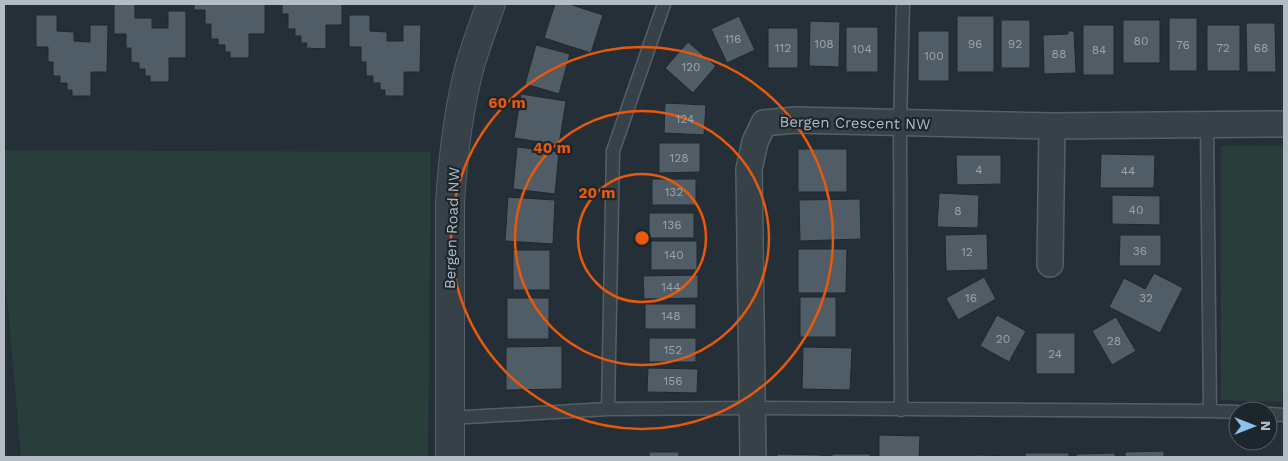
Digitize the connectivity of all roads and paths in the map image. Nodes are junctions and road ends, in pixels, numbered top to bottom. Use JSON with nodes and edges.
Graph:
{"nodes":[{"id":1,"x":491,"y":4,"type":"edge"},
{"id":2,"x":664,"y":4,"type":"edge"},
{"id":3,"x":903,"y":4,"type":"edge"},
{"id":4,"x":900,"y":124,"type":"junction"},
{"id":5,"x":1207,"y":124,"type":"junction"},
{"id":6,"x":1284,"y":124,"type":"edge"},
{"id":7,"x":1052,"y":126,"type":"junction"},
{"id":8,"x":1050,"y":264,"type":"dead end"},
{"id":9,"x":753,"y":408,"type":"junction"},
{"id":10,"x":608,"y":409,"type":"junction"},
{"id":11,"x":902,"y":410,"type":"junction"},
{"id":12,"x":1210,"y":411,"type":"junction"},
{"id":13,"x":1228,"y":412,"type":"edge"},
{"id":14,"x":450,"y":418,"type":"junction"},
{"id":15,"x":450,"y":457,"type":"edge"},
{"id":16,"x":753,"y":457,"type":"edge"}],
"edges":[{"from":1,"to":14,"type":"street","name":"Bergen Road NW"},
{"from":2,"to":10,"type":"lane"},
{"from":3,"to":4,"type":"lane"},
{"from":4,"to":7,"type":"street","name":"Bergen Crescent NW"},
{"from":4,"to":9,"type":"street","name":"Bergen Crescent NW"},
{"from":4,"to":11,"type":"lane"},
{"from":5,"to":6,"type":"street","name":"Bergen Crescent NW"},
{"from":5,"to":7,"type":"street","name":"Bergen Crescent NW"},
{"from":5,"to":12,"type":"lane"},
{"from":7,"to":8,"type":"street"},
{"from":9,"to":10,"type":"lane"},
{"from":9,"to":11,"type":"lane"},
{"from":9,"to":16,"type":"street","name":"Bergen Crescent NW"},
{"from":10,"to":14,"type":"lane"},
{"from":11,"to":12,"type":"lane"},
{"from":12,"to":13,"type":"lane"},
{"from":14,"to":15,"type":"street","name":"Bergen Road NW"}]}
